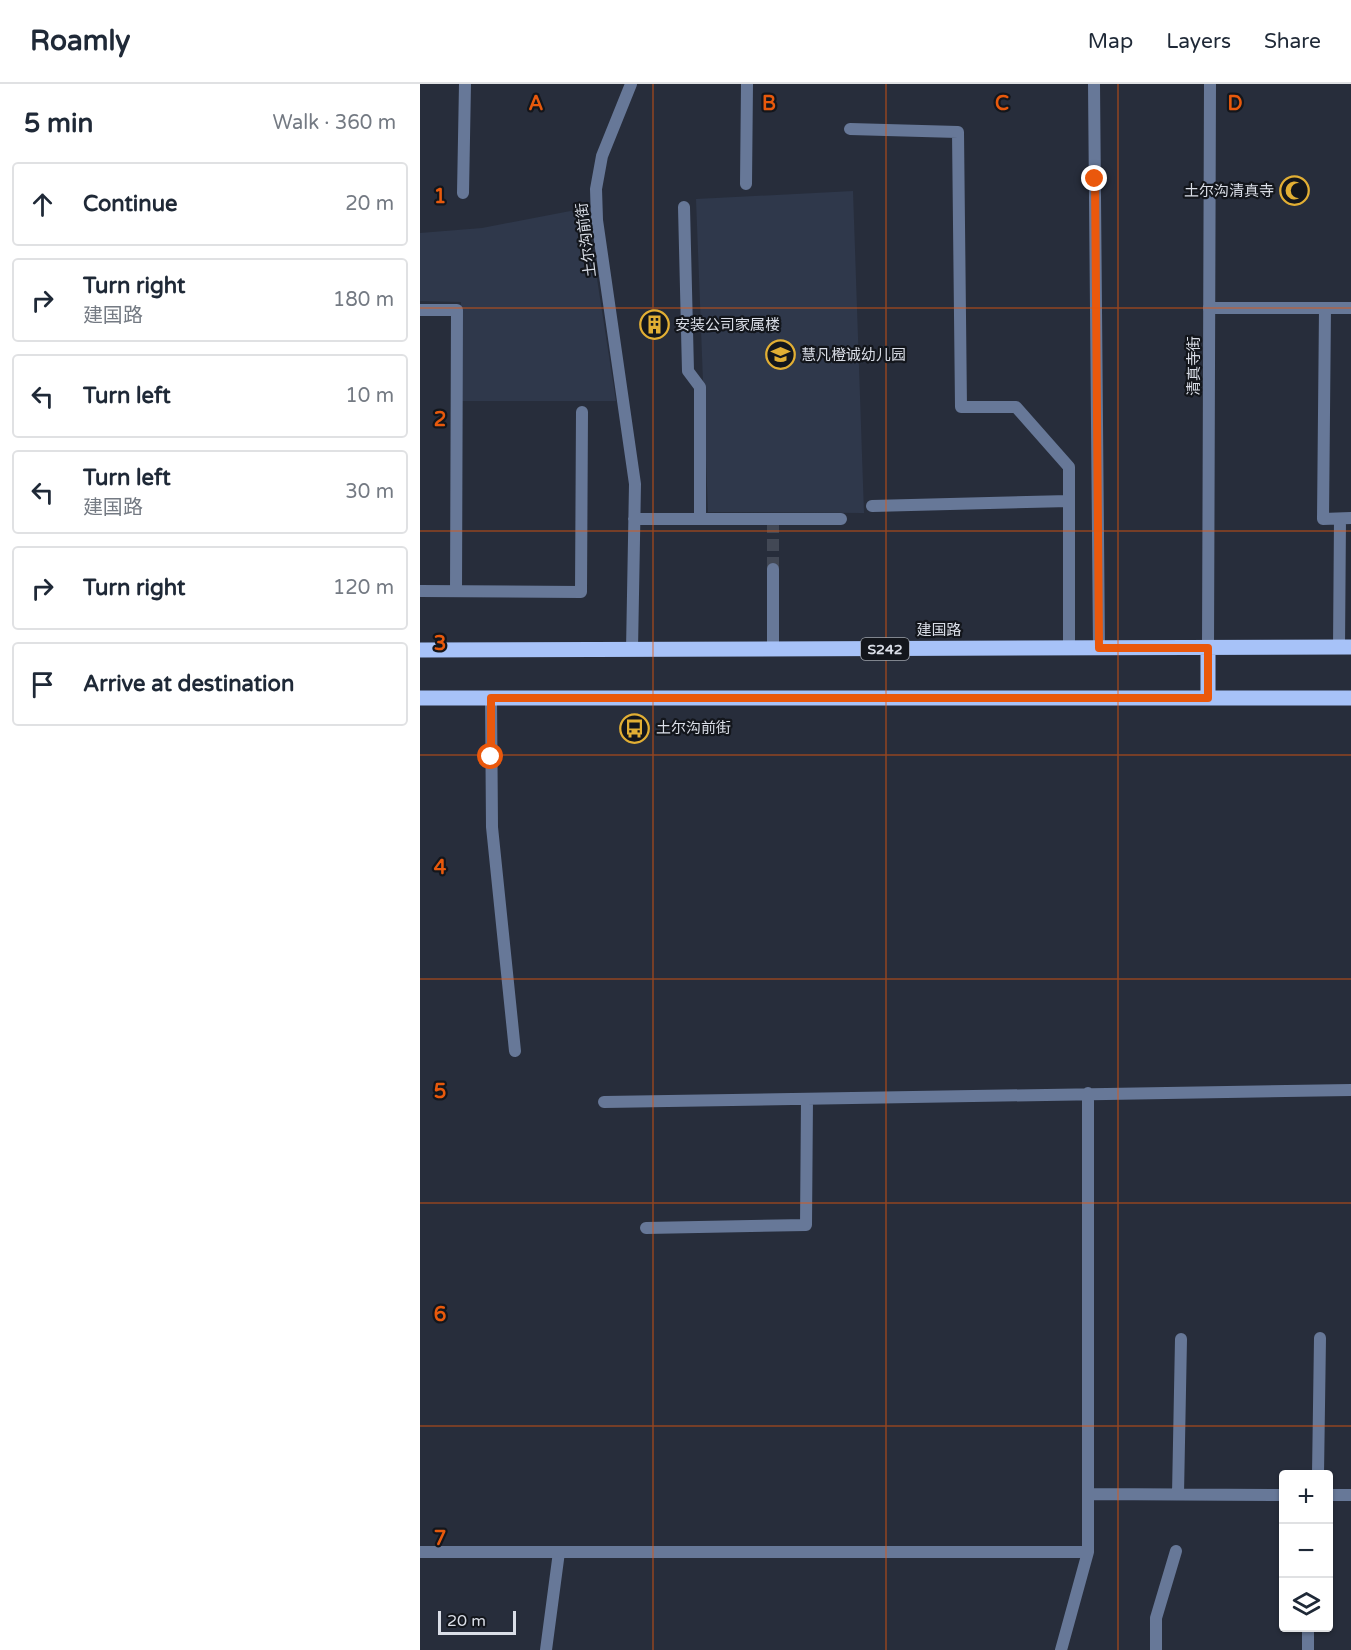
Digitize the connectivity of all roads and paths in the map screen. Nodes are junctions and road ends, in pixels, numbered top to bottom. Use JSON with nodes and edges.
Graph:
{"nodes":[{"id":1,"x":465,"y":84,"type":"edge"},
{"id":2,"x":631,"y":84,"type":"edge"},
{"id":3,"x":747,"y":84,"type":"edge"},
{"id":4,"x":1094,"y":84,"type":"edge"},
{"id":5,"x":1210,"y":84,"type":"edge"},
{"id":6,"x":850,"y":129,"type":"dead end"},
{"id":7,"x":746,"y":184,"type":"dead end"},
{"id":8,"x":463,"y":193,"type":"dead end"},
{"id":9,"x":684,"y":207,"type":"dead end"},
{"id":10,"x":1209,"y":308,"type":"junction"},
{"id":11,"x":1324,"y":308,"type":"junction"},
{"id":12,"x":1351,"y":308,"type":"edge"},
{"id":13,"x":420,"y":310,"type":"edge"},
{"id":14,"x":582,"y":412,"type":"dead end"},
{"id":15,"x":1069,"y":501,"type":"junction"},
{"id":16,"x":872,"y":506,"type":"dead end"},
{"id":17,"x":1345,"y":518,"type":"edge"},
{"id":18,"x":634,"y":519,"type":"junction"},
{"id":19,"x":700,"y":519,"type":"junction"},
{"id":20,"x":842,"y":519,"type":"dead end"},
{"id":21,"x":773,"y":569,"type":"tunnel mouth"},
{"id":22,"x":420,"y":591,"type":"edge"},
{"id":23,"x":456,"y":591,"type":"junction"},
{"id":24,"x":1345,"y":647,"type":"edge"},
{"id":25,"x":1069,"y":648,"type":"junction"},
{"id":26,"x":1099,"y":648,"type":"junction"},
{"id":27,"x":1208,"y":648,"type":"junction"},
{"id":28,"x":773,"y":649,"type":"junction"},
{"id":29,"x":420,"y":650,"type":"edge"},
{"id":30,"x":632,"y":650,"type":"junction"},
{"id":31,"x":420,"y":698,"type":"edge"},
{"id":32,"x":491,"y":698,"type":"junction"},
{"id":33,"x":1208,"y":698,"type":"junction"},
{"id":34,"x":1351,"y":698,"type":"edge"},
{"id":35,"x":515,"y":1052,"type":"dead end"},
{"id":36,"x":1351,"y":1090,"type":"edge"},
{"id":37,"x":1088,"y":1093,"type":"junction"},
{"id":38,"x":807,"y":1099,"type":"junction"},
{"id":39,"x":604,"y":1102,"type":"dead end"},
{"id":40,"x":646,"y":1228,"type":"dead end"},
{"id":41,"x":1320,"y":1338,"type":"dead end"},
{"id":42,"x":1180,"y":1339,"type":"dead end"},
{"id":43,"x":1318,"y":1470,"type":"edge"},
{"id":44,"x":1088,"y":1494,"type":"junction"},
{"id":45,"x":1178,"y":1494,"type":"junction"},
{"id":46,"x":1279,"y":1495,"type":"edge"},
{"id":47,"x":1333,"y":1495,"type":"edge"},
{"id":48,"x":1351,"y":1495,"type":"edge"},
{"id":49,"x":1176,"y":1551,"type":"dead end"},
{"id":50,"x":420,"y":1552,"type":"edge"},
{"id":51,"x":559,"y":1552,"type":"junction"},
{"id":52,"x":1088,"y":1552,"type":"junction"},
{"id":53,"x":1308,"y":1632,"type":"edge"},
{"id":54,"x":546,"y":1650,"type":"edge"},
{"id":55,"x":1061,"y":1650,"type":"edge"},
{"id":56,"x":1156,"y":1650,"type":"edge"},
{"id":57,"x":1308,"y":1650,"type":"edge"}],
"edges":[{"from":1,"to":8,"type":"street"},
{"from":2,"to":18,"type":"street","name":"土尔沟前街"},
{"from":3,"to":7,"type":"street"},
{"from":4,"to":26,"type":"street"},
{"from":5,"to":10,"type":"street","name":"清真寺街"},
{"from":6,"to":15,"type":"street"},
{"from":9,"to":19,"type":"street"},
{"from":10,"to":11,"type":"street"},
{"from":10,"to":27,"type":"street","name":"清真寺街"},
{"from":11,"to":12,"type":"street"},
{"from":11,"to":17,"type":"street"},
{"from":13,"to":23,"type":"street"},
{"from":14,"to":23,"type":"street"},
{"from":15,"to":16,"type":"street"},
{"from":15,"to":25,"type":"street"},
{"from":17,"to":24,"type":"street"},
{"from":18,"to":19,"type":"street"},
{"from":18,"to":30,"type":"street","name":"土尔沟前街"},
{"from":19,"to":20,"type":"street"},
{"from":21,"to":28,"type":"street"},
{"from":22,"to":23,"type":"street"},
{"from":24,"to":27,"type":"main road","name":"建国路","number":"S242"},
{"from":25,"to":26,"type":"main road","name":"建国路","number":"S242"},
{"from":25,"to":28,"type":"main road","name":"建国路","number":"S242"},
{"from":26,"to":27,"type":"main road","name":"建国路","number":"S242"},
{"from":27,"to":33,"type":"main road"},
{"from":28,"to":30,"type":"main road","name":"建国路","number":"S242"},
{"from":29,"to":30,"type":"main road","name":"建国路","number":"S242"},
{"from":31,"to":32,"type":"main road"},
{"from":32,"to":33,"type":"main road"},
{"from":32,"to":35,"type":"street"},
{"from":33,"to":34,"type":"main road"},
{"from":36,"to":37,"type":"street"},
{"from":37,"to":38,"type":"street"},
{"from":37,"to":44,"type":"street"},
{"from":38,"to":39,"type":"street"},
{"from":38,"to":40,"type":"street"},
{"from":41,"to":43,"type":"street"},
{"from":42,"to":45,"type":"street"},
{"from":44,"to":45,"type":"street"},
{"from":44,"to":52,"type":"street"},
{"from":45,"to":46,"type":"street"},
{"from":47,"to":48,"type":"street"},
{"from":49,"to":56,"type":"street"},
{"from":50,"to":51,"type":"street"},
{"from":51,"to":52,"type":"street"},
{"from":51,"to":54,"type":"street"},
{"from":52,"to":55,"type":"street"},
{"from":53,"to":57,"type":"street"}]}
